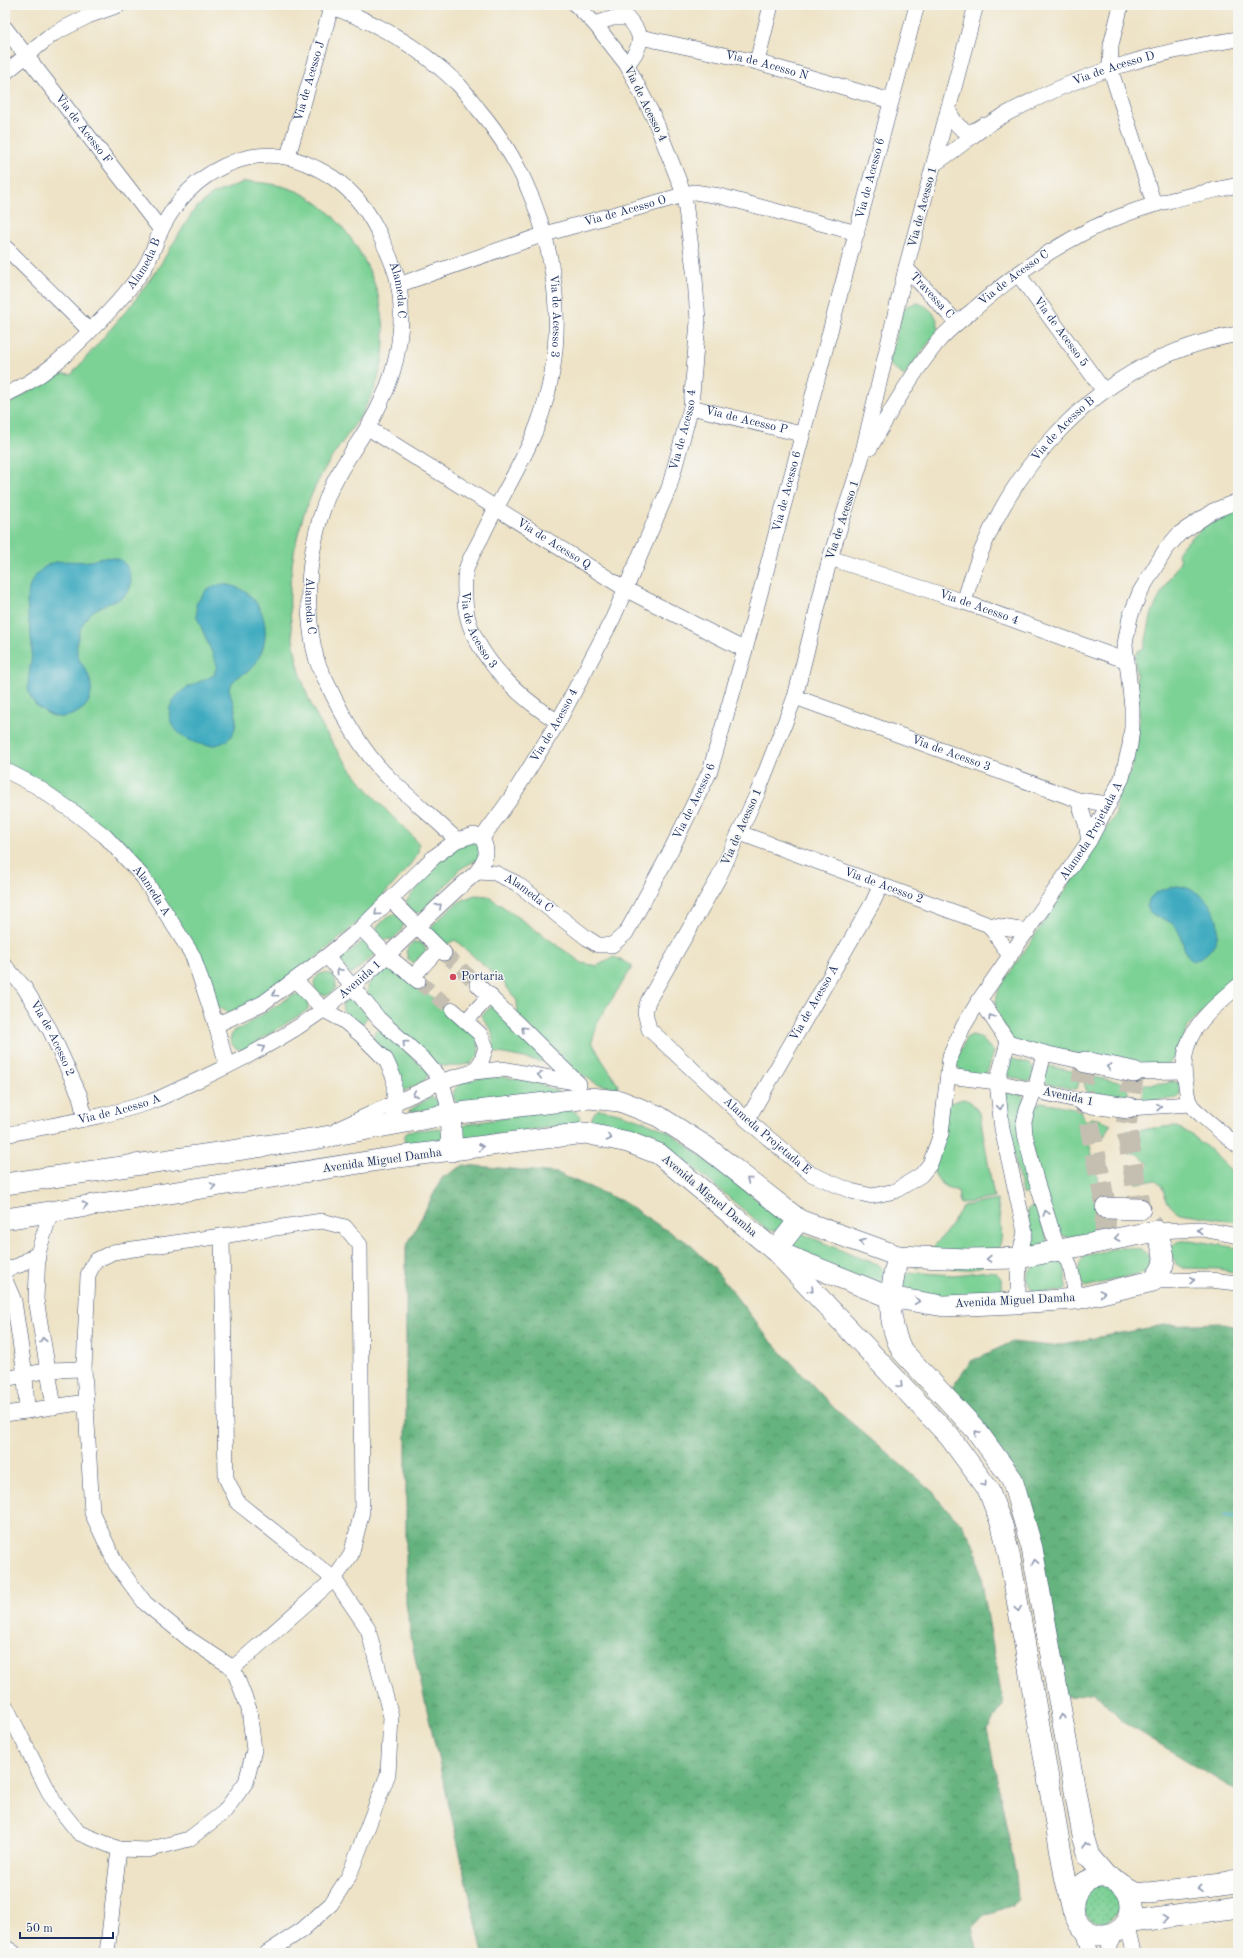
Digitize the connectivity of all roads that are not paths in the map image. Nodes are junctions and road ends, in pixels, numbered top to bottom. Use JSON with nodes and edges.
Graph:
{"nodes":[{"id":1,"x":119,"y":5,"type":"edge"},
{"id":2,"x":576,"y":5,"type":"edge"},
{"id":3,"x":772,"y":5,"type":"edge"},
{"id":4,"x":917,"y":5,"type":"edge"},
{"id":5,"x":976,"y":5,"type":"edge"},
{"id":6,"x":1121,"y":5,"type":"edge"},
{"id":7,"x":330,"y":6,"type":"edge"},
{"id":8,"x":630,"y":12,"type":"edge"},
{"id":9,"x":595,"y":24,"type":"junction"},
{"id":10,"x":5,"y":28,"type":"edge"},
{"id":11,"x":640,"y":37,"type":"junction"},
{"id":12,"x":1238,"y":39,"type":"edge"},
{"id":13,"x":26,"y":56,"type":"junction"},
{"id":14,"x":757,"y":62,"type":"junction"},
{"id":15,"x":627,"y":65,"type":"junction"},
{"id":16,"x":1110,"y":68,"type":"junction"},
{"id":17,"x":5,"y":73,"type":"edge"},
{"id":18,"x":891,"y":101,"type":"junction"},
{"id":19,"x":948,"y":109,"type":"junction"},
{"id":20,"x":997,"y":119,"type":"junction"},
{"id":21,"x":288,"y":156,"type":"junction"},
{"id":22,"x":934,"y":164,"type":"junction"},
{"id":23,"x":1238,"y":185,"type":"edge"},
{"id":24,"x":684,"y":194,"type":"junction"},
{"id":25,"x":1154,"y":204,"type":"junction"},
{"id":26,"x":161,"y":230,"type":"junction"},
{"id":27,"x":857,"y":233,"type":"junction"},
{"id":28,"x":545,"y":234,"type":"junction"},
{"id":29,"x":5,"y":247,"type":"edge"},
{"id":30,"x":906,"y":268,"type":"junction"},
{"id":31,"x":1018,"y":274,"type":"junction"},
{"id":32,"x":398,"y":284,"type":"junction"},
{"id":33,"x":957,"y":323,"type":"junction"},
{"id":34,"x":90,"y":331,"type":"junction"},
{"id":35,"x":1238,"y":334,"type":"edge"},
{"id":36,"x":1104,"y":391,"type":"junction"},
{"id":37,"x":5,"y":395,"type":"edge"},
{"id":38,"x":691,"y":407,"type":"junction"},
{"id":39,"x":368,"y":428,"type":"junction"},
{"id":40,"x":801,"y":434,"type":"junction"},
{"id":41,"x":860,"y":464,"type":"junction"},
{"id":42,"x":1238,"y":500,"type":"edge"},
{"id":43,"x":495,"y":508,"type":"junction"},
{"id":44,"x":830,"y":558,"type":"junction"},
{"id":45,"x":627,"y":590,"type":"junction"},
{"id":46,"x":964,"y":602,"type":"junction"},
{"id":47,"x":744,"y":650,"type":"junction"},
{"id":48,"x":1127,"y":661,"type":"junction"},
{"id":49,"x":795,"y":697,"type":"junction"},
{"id":50,"x":558,"y":722,"type":"junction"},
{"id":51,"x":5,"y":770,"type":"edge"},
{"id":52,"x":1078,"y":800,"type":"junction"},
{"id":53,"x":1109,"y":804,"type":"junction"},
{"id":54,"x":740,"y":833,"type":"junction"},
{"id":55,"x":482,"y":838,"type":"junction"},
{"id":56,"x":457,"y":840,"type":"junction"},
{"id":57,"x":1089,"y":841,"type":"junction"},
{"id":58,"x":477,"y":872,"type":"junction"},
{"id":59,"x":881,"y":885,"type":"junction"},
{"id":60,"x":391,"y":900,"type":"junction"},
{"id":61,"x":989,"y":925,"type":"junction"},
{"id":62,"x":418,"y":926,"type":"junction"},
{"id":63,"x":361,"y":928,"type":"junction"},
{"id":64,"x":1028,"y":931,"type":"junction"},
{"id":65,"x":598,"y":945,"type":"joint"},
{"id":66,"x":327,"y":956,"type":"junction"},
{"id":67,"x":388,"y":956,"type":"junction"},
{"id":68,"x":1010,"y":956,"type":"junction"},
{"id":69,"x":5,"y":966,"type":"edge"},
{"id":70,"x":296,"y":980,"type":"junction"},
{"id":71,"x":477,"y":984,"type":"tunnel mouth"},
{"id":72,"x":352,"y":986,"type":"junction"},
{"id":73,"x":1238,"y":986,"type":"edge"},
{"id":74,"x":490,"y":995,"type":"junction"},
{"id":75,"x":980,"y":999,"type":"junction"},
{"id":76,"x":324,"y":1010,"type":"junction"},
{"id":77,"x":453,"y":1010,"type":"tunnel mouth"},
{"id":78,"x":645,"y":1012,"type":"joint"},
{"id":79,"x":379,"y":1019,"type":"junction"},
{"id":80,"x":466,"y":1022,"type":"junction"},
{"id":81,"x":216,"y":1025,"type":"junction"},
{"id":82,"x":361,"y":1035,"type":"junction"},
{"id":83,"x":1008,"y":1042,"type":"junction"},
{"id":84,"x":1044,"y":1053,"type":"junction"},
{"id":85,"x":1085,"y":1062,"type":"joint"},
{"id":86,"x":228,"y":1066,"type":"junction"},
{"id":87,"x":1183,"y":1071,"type":"junction"},
{"id":88,"x":474,"y":1072,"type":"junction"},
{"id":89,"x":1134,"y":1072,"type":"joint"},
{"id":90,"x":948,"y":1076,"type":"junction"},
{"id":91,"x":442,"y":1081,"type":"junction"},
{"id":92,"x":997,"y":1082,"type":"junction"},
{"id":93,"x":583,"y":1090,"type":"junction"},
{"id":94,"x":1035,"y":1090,"type":"junction"},
{"id":95,"x":1085,"y":1102,"type":"joint"},
{"id":96,"x":393,"y":1103,"type":"junction"},
{"id":97,"x":1190,"y":1104,"type":"junction"},
{"id":98,"x":1129,"y":1108,"type":"joint"},
{"id":99,"x":450,"y":1114,"type":"junction"},
{"id":100,"x":85,"y":1119,"type":"junction"},
{"id":101,"x":747,"y":1120,"type":"junction"},
{"id":102,"x":394,"y":1124,"type":"junction"},
{"id":103,"x":585,"y":1133,"type":"junction"},
{"id":104,"x":5,"y":1135,"type":"edge"},
{"id":105,"x":319,"y":1138,"type":"junction"},
{"id":106,"x":1238,"y":1146,"type":"edge"},
{"id":107,"x":452,"y":1151,"type":"junction"},
{"id":108,"x":398,"y":1158,"type":"junction"},
{"id":109,"x":921,"y":1175,"type":"joint"},
{"id":110,"x":49,"y":1178,"type":"junction"},
{"id":111,"x":5,"y":1184,"type":"edge"},
{"id":112,"x":1041,"y":1196,"type":"junction"},
{"id":113,"x":1019,"y":1203,"type":"junction"},
{"id":114,"x":1106,"y":1208,"type":"dead end"},
{"id":115,"x":1140,"y":1209,"type":"dead end"},
{"id":116,"x":51,"y":1211,"type":"junction"},
{"id":117,"x":5,"y":1219,"type":"edge"},
{"id":118,"x":799,"y":1220,"type":"junction"},
{"id":119,"x":1156,"y":1231,"type":"junction"},
{"id":120,"x":222,"y":1236,"type":"junction"},
{"id":121,"x":1238,"y":1236,"type":"edge"},
{"id":122,"x":1058,"y":1250,"type":"junction"},
{"id":123,"x":775,"y":1251,"type":"junction"},
{"id":124,"x":38,"y":1254,"type":"junction"},
{"id":125,"x":898,"y":1256,"type":"junction"},
{"id":126,"x":1019,"y":1258,"type":"junction"},
{"id":127,"x":5,"y":1270,"type":"edge"},
{"id":128,"x":5,"y":1280,"type":"edge"},
{"id":129,"x":1153,"y":1281,"type":"junction"},
{"id":130,"x":1238,"y":1283,"type":"edge"},
{"id":131,"x":890,"y":1298,"type":"junction"},
{"id":132,"x":36,"y":1299,"type":"junction"},
{"id":133,"x":1076,"y":1299,"type":"junction"},
{"id":134,"x":14,"y":1301,"type":"junction"},
{"id":135,"x":1015,"y":1303,"type":"junction"},
{"id":136,"x":84,"y":1369,"type":"junction"},
{"id":137,"x":49,"y":1370,"type":"junction"},
{"id":138,"x":24,"y":1375,"type":"junction"},
{"id":139,"x":5,"y":1379,"type":"edge"},
{"id":140,"x":86,"y":1402,"type":"junction"},
{"id":141,"x":54,"y":1406,"type":"junction"},
{"id":142,"x":27,"y":1411,"type":"junction"},
{"id":143,"x":5,"y":1414,"type":"edge"},
{"id":144,"x":334,"y":1579,"type":"junction"},
{"id":145,"x":233,"y":1668,"type":"junction"},
{"id":146,"x":5,"y":1705,"type":"edge"},
{"id":147,"x":119,"y":1849,"type":"junction"},
{"id":148,"x":1116,"y":1882,"type":"junction"},
{"id":149,"x":1238,"y":1882,"type":"edge"},
{"id":150,"x":1238,"y":1907,"type":"edge"},
{"id":151,"x":1073,"y":1911,"type":"junction"},
{"id":152,"x":1121,"y":1927,"type":"junction"},
{"id":153,"x":1084,"y":1929,"type":"junction"},
{"id":154,"x":5,"y":1947,"type":"edge"},
{"id":155,"x":14,"y":1953,"type":"edge"},
{"id":156,"x":107,"y":1953,"type":"edge"},
{"id":157,"x":267,"y":1953,"type":"edge"},
{"id":158,"x":1091,"y":1953,"type":"edge"},
{"id":159,"x":1107,"y":1953,"type":"edge"},
{"id":160,"x":1133,"y":1953,"type":"edge"}],
"edges":[{"from":1,"to":13,"type":"street"},
{"from":2,"to":9,"type":"street","name":"Via de Acesso 4"},
{"from":3,"to":14,"type":"street"},
{"from":4,"to":18,"type":"street","name":"Via de Acesso 6"},
{"from":5,"to":19,"type":"street","name":"Via de Acesso 1"},
{"from":6,"to":16,"type":"street"},
{"from":7,"to":21,"type":"street","name":"Via de Acesso J"},
{"from":7,"to":28,"type":"street","name":"Via de Acesso 3"},
{"from":8,"to":9,"type":"street"},
{"from":8,"to":11,"type":"street"},
{"from":9,"to":15,"type":"street","name":"Via de Acesso 4"},
{"from":10,"to":13,"type":"street","name":"Via de Acesso F"},
{"from":11,"to":14,"type":"street","name":"Via de Acesso N"},
{"from":11,"to":15,"type":"street"},
{"from":12,"to":16,"type":"street","name":"Via de Acesso D"},
{"from":13,"to":17,"type":"street"},
{"from":13,"to":26,"type":"street","name":"Via de Acesso F"},
{"from":14,"to":18,"type":"street","name":"Via de Acesso N"},
{"from":15,"to":24,"type":"street","name":"Via de Acesso 4"},
{"from":16,"to":20,"type":"street","name":"Via de Acesso D"},
{"from":16,"to":25,"type":"street"},
{"from":18,"to":27,"type":"street","name":"Via de Acesso 6"},
{"from":19,"to":20,"type":"street","name":"Via de Acesso D"},
{"from":19,"to":22,"type":"street","name":"Via de Acesso 1"},
{"from":20,"to":22,"type":"street","name":"Via de Acesso D"},
{"from":21,"to":26,"type":"street","name":"Alameda B"},
{"from":21,"to":32,"type":"street","name":"Alameda C"},
{"from":22,"to":30,"type":"street","name":"Via de Acesso 1"},
{"from":23,"to":25,"type":"street","name":"Via de Acesso C"},
{"from":24,"to":27,"type":"street","name":"Via de Acesso O"},
{"from":24,"to":28,"type":"street","name":"Via de Acesso O"},
{"from":24,"to":38,"type":"street","name":"Via de Acesso 4"},
{"from":25,"to":31,"type":"street","name":"Via de Acesso C"},
{"from":26,"to":34,"type":"street","name":"Alameda B"},
{"from":27,"to":40,"type":"street","name":"Via de Acesso 6"},
{"from":28,"to":32,"type":"street","name":"Via de Acesso O"},
{"from":28,"to":43,"type":"street","name":"Via de Acesso 3"},
{"from":29,"to":34,"type":"street"},
{"from":30,"to":33,"type":"street","name":"Travessa C"},
{"from":30,"to":41,"type":"street","name":"Via de Acesso 1"},
{"from":31,"to":33,"type":"street","name":"Via de Acesso C"},
{"from":31,"to":36,"type":"street","name":"Via de Acesso 5"},
{"from":32,"to":39,"type":"street","name":"Alameda C"},
{"from":33,"to":41,"type":"street","name":"Via de Acesso C"},
{"from":34,"to":37,"type":"street","name":"Alameda B"},
{"from":35,"to":36,"type":"street","name":"Via de Acesso B"},
{"from":36,"to":46,"type":"street","name":"Via de Acesso B"},
{"from":38,"to":40,"type":"street","name":"Via de Acesso P"},
{"from":38,"to":45,"type":"street","name":"Via de Acesso 4"},
{"from":39,"to":43,"type":"street","name":"Via de Acesso Q"},
{"from":39,"to":56,"type":"street","name":"Alameda C"},
{"from":40,"to":47,"type":"street","name":"Via de Acesso 6"},
{"from":41,"to":44,"type":"street","name":"Via de Acesso 1"},
{"from":42,"to":48,"type":"street","name":"Alameda Projetada A"},
{"from":43,"to":45,"type":"street","name":"Via de Acesso Q"},
{"from":43,"to":50,"type":"street","name":"Via de Acesso 3"},
{"from":44,"to":46,"type":"street","name":"Via de Acesso 4"},
{"from":44,"to":49,"type":"street","name":"Via de Acesso 1"},
{"from":45,"to":47,"type":"street","name":"Via de Acesso Q"},
{"from":45,"to":50,"type":"street","name":"Via de Acesso 4"},
{"from":46,"to":48,"type":"street","name":"Via de Acesso 4"},
{"from":47,"to":65,"type":"street","name":"Via de Acesso 6"},
{"from":48,"to":53,"type":"street","name":"Alameda Projetada A"},
{"from":49,"to":52,"type":"street","name":"Via de Acesso 3"},
{"from":49,"to":54,"type":"street","name":"Via de Acesso 1"},
{"from":50,"to":55,"type":"street","name":"Via de Acesso 4"},
{"from":51,"to":81,"type":"street","name":"Alameda A"},
{"from":52,"to":53,"type":"street","name":"Via de Acesso 3"},
{"from":52,"to":57,"type":"street"},
{"from":53,"to":57,"type":"street","name":"Alameda Projetada A"},
{"from":54,"to":59,"type":"street","name":"Via de Acesso 2"},
{"from":54,"to":78,"type":"street","name":"Via de Acesso 1"},
{"from":55,"to":56,"type":"street"},
{"from":55,"to":58,"type":"street"},
{"from":56,"to":60,"type":"street"},
{"from":57,"to":64,"type":"street","name":"Alameda Projetada A"},
{"from":62,"to":58,"type":"street","name":"Avenida 1","one_way":true},
{"from":58,"to":65,"type":"street","name":"Alameda C"},
{"from":59,"to":61,"type":"street","name":"Via de Acesso 2"},
{"from":59,"to":101,"type":"street","name":"Via de Acesso A"},
{"from":60,"to":62,"type":"street"},
{"from":60,"to":63,"type":"street","one_way":true},
{"from":61,"to":64,"type":"street","name":"Via de Acesso 2"},
{"from":61,"to":68,"type":"street"},
{"from":62,"to":67,"type":"street","name":"Avenida 1"},
{"from":62,"to":67,"type":"street"},
{"from":63,"to":66,"type":"street"},
{"from":63,"to":67,"type":"street"},
{"from":64,"to":68,"type":"street","name":"Alameda Projetada A"},
{"from":66,"to":70,"type":"street"},
{"from":72,"to":66,"type":"street","one_way":true},
{"from":67,"to":72,"type":"street","name":"Avenida 1"},
{"from":68,"to":75,"type":"street","name":"Alameda Projetada A"},
{"from":69,"to":100,"type":"street","name":"Via de Acesso 2"},
{"from":70,"to":76,"type":"street"},
{"from":70,"to":81,"type":"street","one_way":true},
{"from":71,"to":74,"type":"street"},
{"from":72,"to":76,"type":"street","name":"Avenida 1"},
{"from":72,"to":79,"type":"street"},
{"from":73,"to":87,"type":"street"},
{"from":74,"to":80,"type":"street"},
{"from":93,"to":74,"type":"street","one_way":true},
{"from":83,"to":75,"type":"street","one_way":true},
{"from":75,"to":90,"type":"street","name":"Alameda Projetada A"},
{"from":76,"to":82,"type":"street"},
{"from":86,"to":76,"type":"street","name":"Avenida 1","one_way":true},
{"from":77,"to":80,"type":"street"},
{"from":78,"to":101,"type":"street","name":"Alameda Projetada E"},
{"from":79,"to":82,"type":"street"},
{"from":91,"to":79,"type":"street","one_way":true},
{"from":80,"to":88,"type":"street"},
{"from":81,"to":86,"type":"street","name":"Alameda A"},
{"from":82,"to":96,"type":"street"},
{"from":83,"to":84,"type":"street"},
{"from":83,"to":92,"type":"street"},
{"from":84,"to":85,"type":"street"},
{"from":84,"to":94,"type":"street"},
{"from":89,"to":85,"type":"street","one_way":true},
{"from":86,"to":100,"type":"street","name":"Via de Acesso A"},
{"from":87,"to":89,"type":"street"},
{"from":87,"to":97,"type":"street"},
{"from":88,"to":91,"type":"street"},
{"from":93,"to":88,"type":"street","one_way":true},
{"from":90,"to":92,"type":"street","name":"Avenida 1"},
{"from":90,"to":109,"type":"street","name":"Alameda Projetada A"},
{"from":91,"to":96,"type":"street","one_way":true},
{"from":91,"to":99,"type":"street"},
{"from":92,"to":94,"type":"street","name":"Avenida 1"},
{"from":92,"to":113,"type":"street","one_way":true},
{"from":93,"to":99,"type":"street"},
{"from":93,"to":103,"type":"street"},
{"from":118,"to":93,"type":"street","one_way":true},
{"from":94,"to":95,"type":"street","name":"Avenida 1"},
{"from":94,"to":112,"type":"street"},
{"from":95,"to":98,"type":"street","name":"Avenida 1"},
{"from":96,"to":102,"type":"street"},
{"from":96,"to":105,"type":"street"},
{"from":98,"to":97,"type":"street","name":"Avenida 1","one_way":true},
{"from":97,"to":106,"type":"street"},
{"from":99,"to":102,"type":"street"},
{"from":99,"to":107,"type":"street"},
{"from":100,"to":104,"type":"street","name":"Via de Acesso A"},
{"from":101,"to":109,"type":"street","name":"Alameda Projetada E"},
{"from":102,"to":105,"type":"street"},
{"from":102,"to":108,"type":"street"},
{"from":107,"to":103,"type":"street","name":"Avenida Miguel Damha","one_way":true},
{"from":103,"to":123,"type":"street","name":"Avenida Miguel Damha","one_way":true},
{"from":105,"to":110,"type":"street"},
{"from":107,"to":108,"type":"street","name":"Avenida Miguel Damha"},
{"from":116,"to":108,"type":"street","name":"Avenida Miguel Damha","one_way":true},
{"from":110,"to":111,"type":"street"},
{"from":110,"to":116,"type":"street"},
{"from":112,"to":113,"type":"street"},
{"from":122,"to":112,"type":"street","one_way":true},
{"from":113,"to":126,"type":"street"},
{"from":114,"to":115,"type":"street"},
{"from":116,"to":117,"type":"street","name":"Avenida Miguel Damha"},
{"from":116,"to":124,"type":"street"},
{"from":118,"to":123,"type":"street"},
{"from":125,"to":118,"type":"street","one_way":true},
{"from":121,"to":119,"type":"street","one_way":true},
{"from":119,"to":122,"type":"street","one_way":true},
{"from":119,"to":129,"type":"street"},
{"from":120,"to":136,"type":"street"},
{"from":120,"to":144,"type":"street"},
{"from":120,"to":144,"type":"street"},
{"from":122,"to":126,"type":"street"},
{"from":122,"to":133,"type":"street"},
{"from":123,"to":131,"type":"street","name":"Avenida Miguel Damha"},
{"from":123,"to":151,"type":"street","one_way":true},
{"from":124,"to":127,"type":"street"},
{"from":124,"to":132,"type":"street"},
{"from":126,"to":125,"type":"street","one_way":true},
{"from":125,"to":131,"type":"street"},
{"from":126,"to":135,"type":"street"},
{"from":128,"to":134,"type":"street"},
{"from":129,"to":130,"type":"street","name":"Avenida Miguel Damha","one_way":true},
{"from":133,"to":129,"type":"street","name":"Avenida Miguel Damha","one_way":true},
{"from":131,"to":135,"type":"street","name":"Avenida Miguel Damha","one_way":true},
{"from":148,"to":131,"type":"street","one_way":true},
{"from":132,"to":134,"type":"street"},
{"from":137,"to":132,"type":"street","one_way":true},
{"from":133,"to":135,"type":"street","name":"Avenida Miguel Damha"},
{"from":134,"to":138,"type":"street"},
{"from":136,"to":137,"type":"street"},
{"from":136,"to":140,"type":"street"},
{"from":137,"to":138,"type":"street"},
{"from":137,"to":141,"type":"street"},
{"from":138,"to":139,"type":"street"},
{"from":138,"to":142,"type":"street"},
{"from":140,"to":141,"type":"street"},
{"from":140,"to":145,"type":"street"},
{"from":141,"to":142,"type":"street"},
{"from":142,"to":143,"type":"street"},
{"from":144,"to":145,"type":"street"},
{"from":144,"to":157,"type":"street"},
{"from":145,"to":147,"type":"street"},
{"from":146,"to":147,"type":"street"},
{"from":147,"to":156,"type":"street"},
{"from":149,"to":148,"type":"street","one_way":true},
{"from":148,"to":151,"type":"street"},
{"from":148,"to":152,"type":"street"},
{"from":152,"to":150,"type":"street","one_way":true},
{"from":151,"to":153,"type":"street"},
{"from":152,"to":153,"type":"street"},
{"from":152,"to":159,"type":"street"},
{"from":152,"to":160,"type":"street"},
{"from":153,"to":158,"type":"street"},
{"from":154,"to":155,"type":"street"}]}
